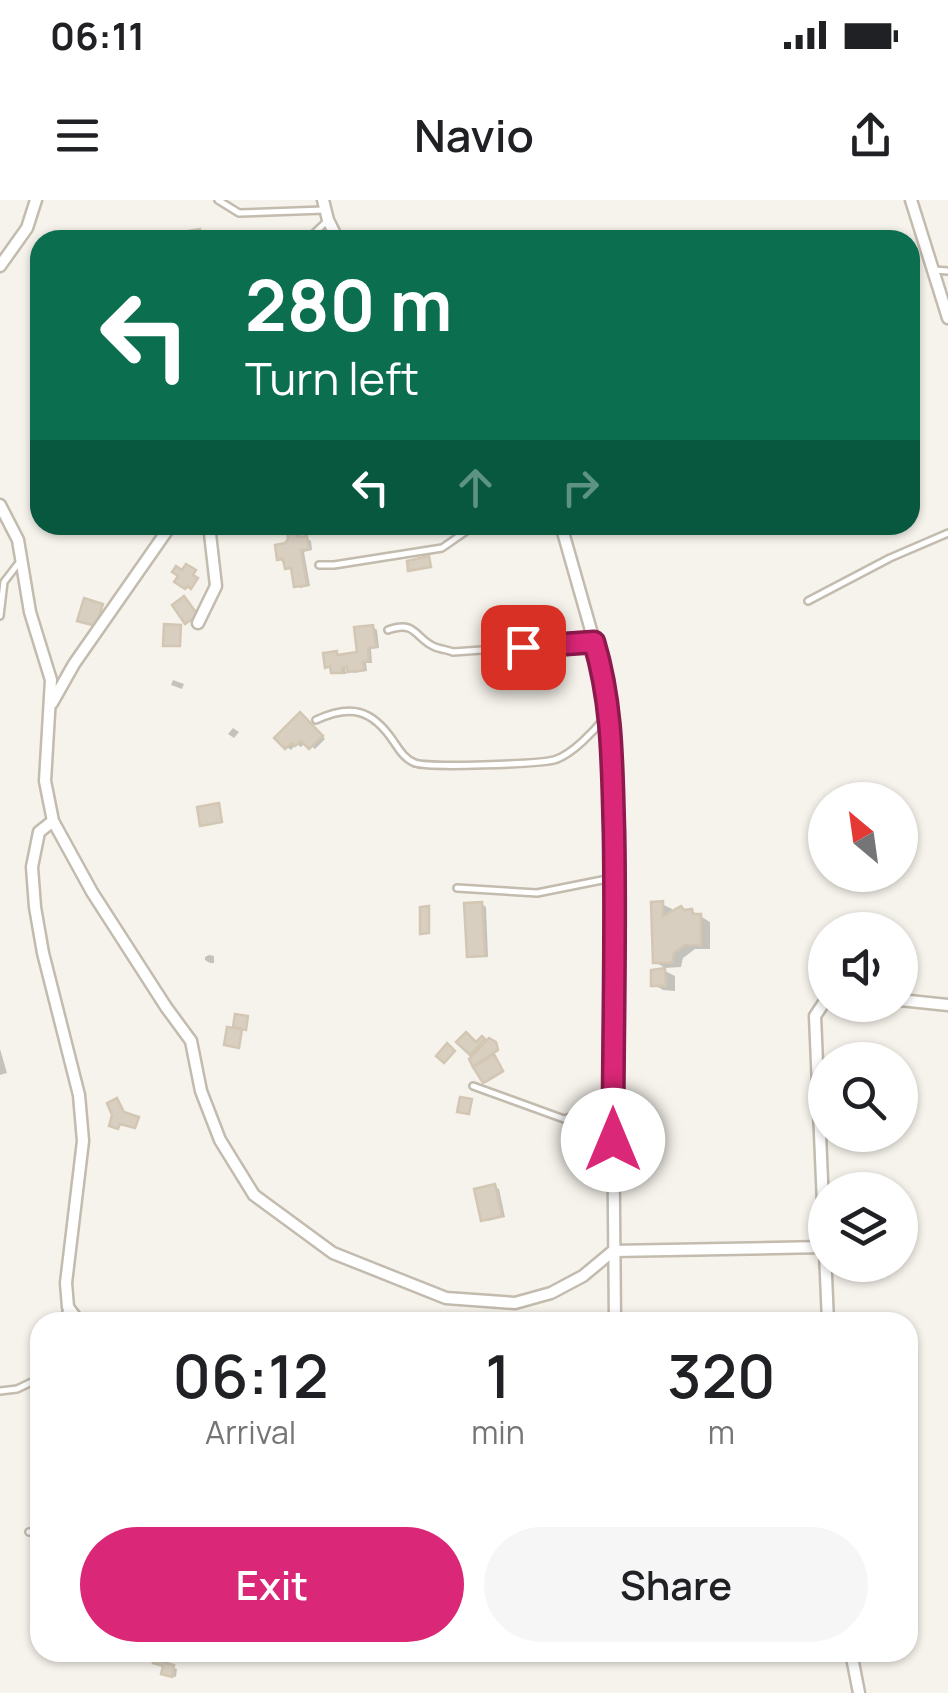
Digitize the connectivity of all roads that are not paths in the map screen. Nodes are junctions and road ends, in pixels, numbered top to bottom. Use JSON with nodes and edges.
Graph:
{"nodes":[{"id":1,"x":36,"y":200,"type":"edge"},
{"id":2,"x":218,"y":200,"type":"edge"},
{"id":3,"x":274,"y":200,"type":"edge"},
{"id":4,"x":911,"y":200,"type":"edge"},
{"id":5,"x":276,"y":210,"type":"junction"},
{"id":6,"x":325,"y":210,"type":"edge"},
{"id":7,"x":0,"y":266,"type":"edge"},
{"id":8,"x":934,"y":270,"type":"junction"},
{"id":9,"x":948,"y":271,"type":"edge"},
{"id":10,"x":948,"y":318,"type":"edge"},
{"id":11,"x":0,"y":505,"type":"edge"},
{"id":12,"x":948,"y":533,"type":"edge"},
{"id":13,"x":164,"y":535,"type":"edge"},
{"id":14,"x":210,"y":535,"type":"edge"},
{"id":15,"x":461,"y":535,"type":"edge"},
{"id":16,"x":565,"y":535,"type":"edge"},
{"id":17,"x":22,"y":559,"type":"junction"},
{"id":18,"x":320,"y":565,"type":"dead end"},
{"id":19,"x":808,"y":601,"type":"dead end"},
{"id":20,"x":0,"y":616,"type":"edge"},
{"id":21,"x":198,"y":623,"type":"dead end"},
{"id":22,"x":388,"y":630,"type":"dead end"},
{"id":23,"x":594,"y":642,"type":"junction"},
{"id":24,"x":50,"y":708,"type":"junction"},
{"id":25,"x":609,"y":712,"type":"junction"},
{"id":26,"x":316,"y":720,"type":"dead end"},
{"id":27,"x":53,"y":820,"type":"junction"},
{"id":28,"x":614,"y":878,"type":"junction"},
{"id":29,"x":457,"y":888,"type":"dead end"},
{"id":30,"x":918,"y":1002,"type":"edge"},
{"id":31,"x":948,"y":1005,"type":"edge"},
{"id":32,"x":815,"y":1022,"type":"edge"},
{"id":33,"x":472,"y":1086,"type":"dead end"},
{"id":34,"x":613,"y":1103,"type":"junction"},
{"id":35,"x":821,"y":1172,"type":"edge"},
{"id":36,"x":808,"y":1247,"type":"edge"},
{"id":37,"x":613,"y":1251,"type":"junction"},
{"id":38,"x":826,"y":1282,"type":"edge"},
{"id":39,"x":68,"y":1307,"type":"junction"},
{"id":40,"x":66,"y":1312,"type":"edge"},
{"id":41,"x":71,"y":1312,"type":"edge"},
{"id":42,"x":614,"y":1312,"type":"edge"},
{"id":43,"x":827,"y":1312,"type":"edge"},
{"id":44,"x":30,"y":1383,"type":"edge"},
{"id":45,"x":0,"y":1391,"type":"edge"},
{"id":46,"x":853,"y":1662,"type":"edge"},
{"id":47,"x":859,"y":1693,"type":"edge"}],
"edges":[{"from":1,"to":7,"type":"street"},
{"from":2,"to":5,"type":"lane"},
{"from":3,"to":5,"type":"lane"},
{"from":4,"to":8,"type":"street"},
{"from":5,"to":6,"type":"lane"},
{"from":8,"to":9,"type":"lane"},
{"from":8,"to":10,"type":"street"},
{"from":11,"to":17,"type":"street"},
{"from":12,"to":19,"type":"lane"},
{"from":13,"to":24,"type":"street"},
{"from":14,"to":21,"type":"street"},
{"from":15,"to":18,"type":"lane"},
{"from":16,"to":23,"type":"street"},
{"from":17,"to":20,"type":"lane"},
{"from":17,"to":24,"type":"street"},
{"from":22,"to":23,"type":"lane"},
{"from":23,"to":25,"type":"street"},
{"from":24,"to":27,"type":"street"},
{"from":25,"to":26,"type":"lane"},
{"from":25,"to":28,"type":"street"},
{"from":27,"to":37,"type":"street"},
{"from":27,"to":39,"type":"street"},
{"from":28,"to":29,"type":"lane"},
{"from":28,"to":34,"type":"street"},
{"from":30,"to":31,"type":"street"},
{"from":32,"to":35,"type":"street"},
{"from":33,"to":34,"type":"lane"},
{"from":34,"to":37,"type":"street"},
{"from":36,"to":37,"type":"street"},
{"from":37,"to":42,"type":"street"},
{"from":38,"to":43,"type":"street"},
{"from":39,"to":40,"type":"lane"},
{"from":39,"to":41,"type":"street"},
{"from":44,"to":45,"type":"lane"},
{"from":46,"to":47,"type":"street"}]}
